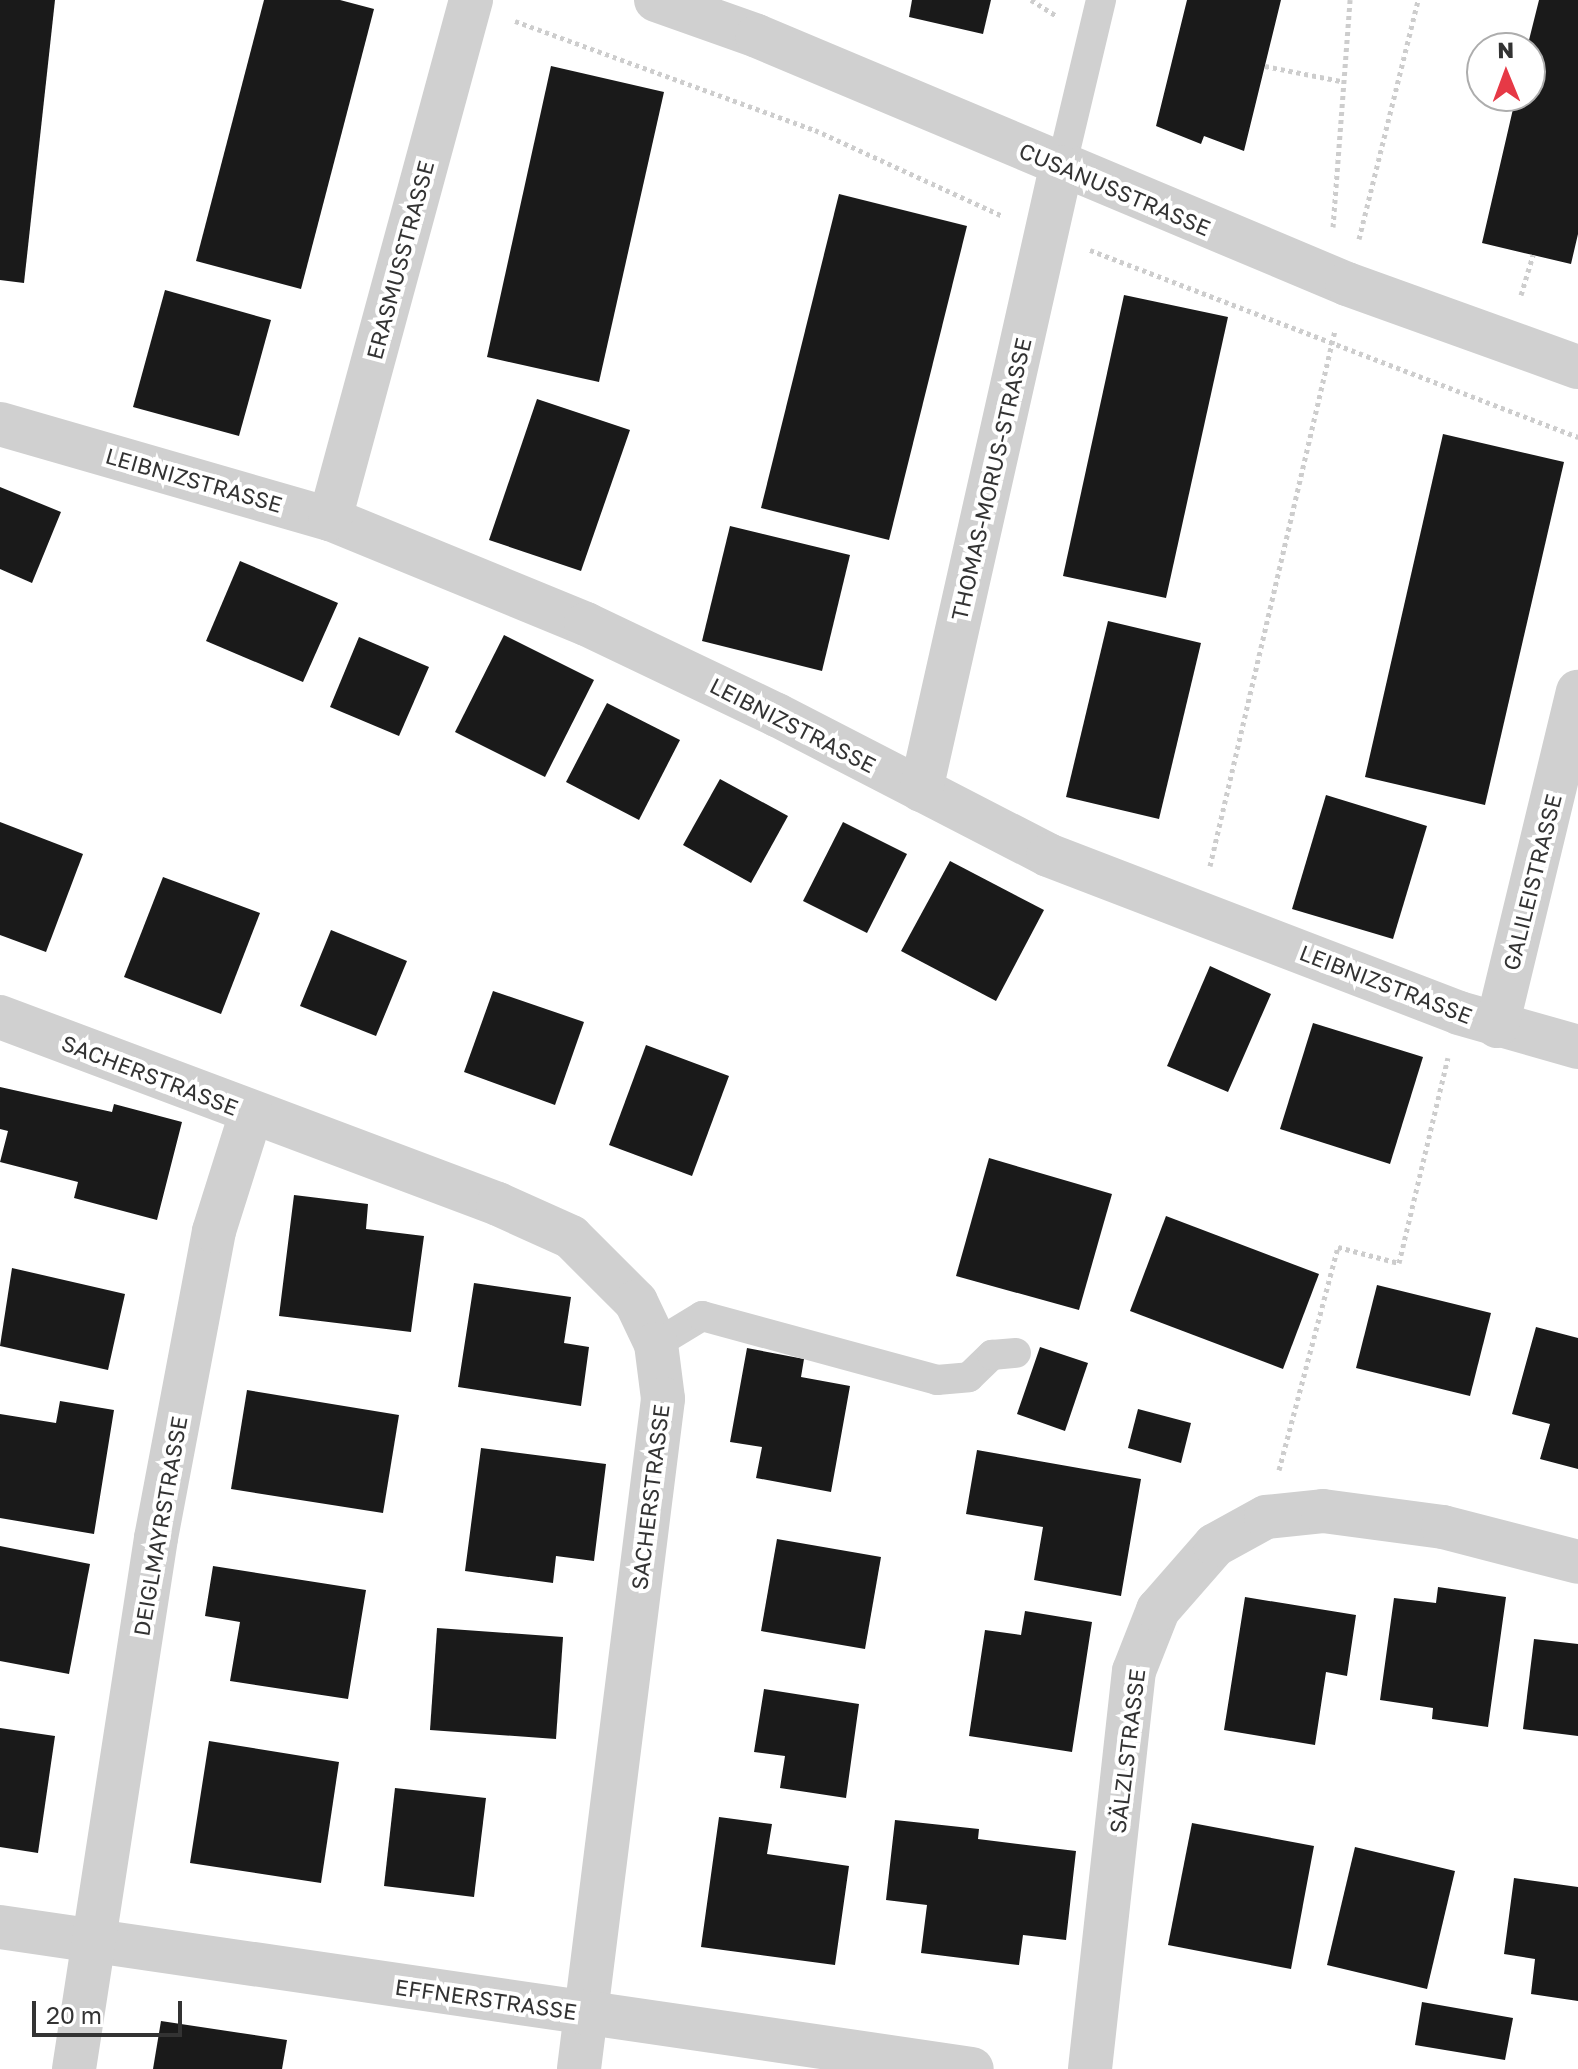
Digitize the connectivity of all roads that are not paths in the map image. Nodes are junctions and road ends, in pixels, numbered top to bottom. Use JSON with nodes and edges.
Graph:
{"nodes":[{"id":1,"x":471,"y":0,"type":"edge"},
{"id":2,"x":656,"y":0,"type":"edge"},
{"id":3,"x":1101,"y":0,"type":"edge"},
{"id":4,"x":1061,"y":168,"type":"junction"},
{"id":5,"x":1578,"y":367,"type":"edge"},
{"id":6,"x":0,"y":424,"type":"edge"},
{"id":7,"x":330,"y":519,"type":"junction"},
{"id":8,"x":1578,"y":692,"type":"edge"},
{"id":9,"x":921,"y":790,"type":"junction"},
{"id":10,"x":0,"y":1017,"type":"edge"},
{"id":11,"x":1478,"y":1019,"type":"junction"},
{"id":12,"x":1578,"y":1047,"type":"edge"},
{"id":13,"x":251,"y":1114,"type":"junction"},
{"id":14,"x":656,"y":1344,"type":"junction"},
{"id":15,"x":1016,"y":1353,"type":"dead end"},
{"id":16,"x":1578,"y":1562,"type":"edge"},
{"id":17,"x":0,"y":1927,"type":"edge"},
{"id":18,"x":94,"y":1942,"type":"junction"},
{"id":19,"x":587,"y":2013,"type":"junction"},
{"id":20,"x":74,"y":2069,"type":"edge"},
{"id":21,"x":579,"y":2069,"type":"edge"},
{"id":22,"x":972,"y":2069,"type":"edge"},
{"id":23,"x":1090,"y":2069,"type":"edge"}],
"edges":[{"from":1,"to":7,"type":"street","name":"ERASMUSSTRASSE"},
{"from":2,"to":4,"type":"street","name":"CUSANUSSTRASSE"},
{"from":3,"to":4,"type":"lane"},
{"from":4,"to":5,"type":"street","name":"CUSANUSSTRASSE"},
{"from":4,"to":9,"type":"street","name":"THOMAS-MORUS-STRASSE"},
{"from":6,"to":7,"type":"street","name":"LEIBNIZSTRASSE"},
{"from":7,"to":9,"type":"street","name":"LEIBNIZSTRASSE"},
{"from":8,"to":11,"type":"street","name":"GALILEISTRASSE"},
{"from":9,"to":11,"type":"street","name":"LEIBNIZSTRASSE"},
{"from":10,"to":13,"type":"street","name":"SACHERSTRASSE"},
{"from":11,"to":12,"type":"street","name":"LEIBNIZSTRASSE"},
{"from":13,"to":14,"type":"street","name":"SACHERSTRASSE"},
{"from":13,"to":18,"type":"street","name":"DEIGLMAYRSTRASSE"},
{"from":14,"to":15,"type":"lane"},
{"from":14,"to":19,"type":"street","name":"SACHERSTRASSE"},
{"from":16,"to":23,"type":"street","name":"SÄLZLSTRASSE"},
{"from":17,"to":18,"type":"street","name":"EFFNERSTRASSE"},
{"from":18,"to":19,"type":"street","name":"EFFNERSTRASSE"},
{"from":18,"to":20,"type":"street","name":"DEIGLMAYRSTRASSE"},
{"from":19,"to":21,"type":"street","name":"SACHERSTRASSE"},
{"from":19,"to":22,"type":"street","name":"EFFNERSTRASSE"}]}
